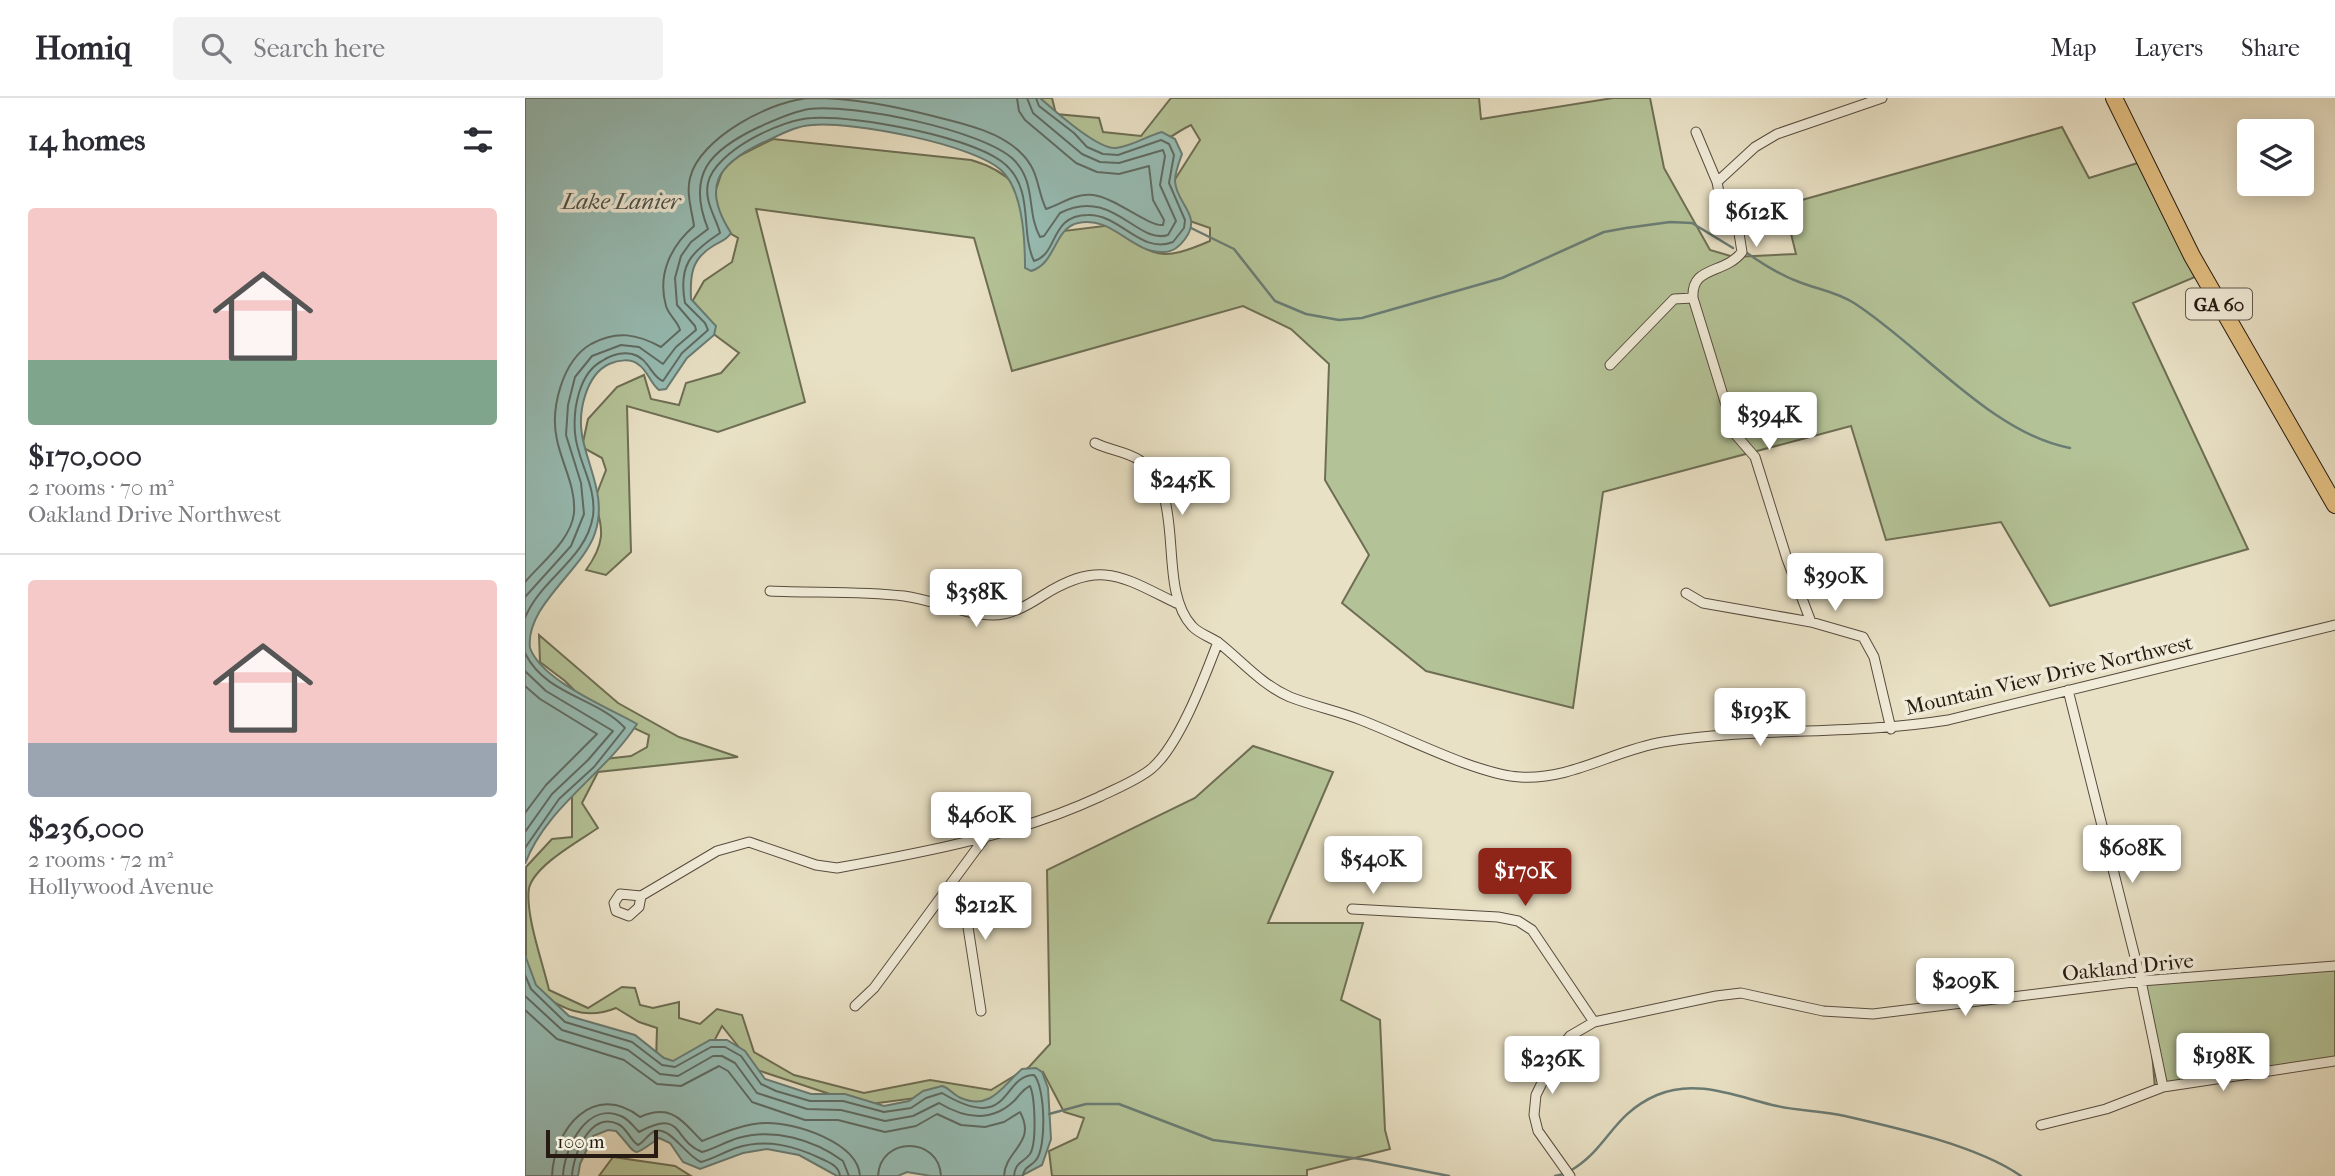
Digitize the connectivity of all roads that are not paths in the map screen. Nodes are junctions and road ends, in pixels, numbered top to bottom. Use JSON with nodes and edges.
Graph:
{"nodes":[{"id":1,"x":1882,"y":98,"type":"edge"},
{"id":2,"x":2114,"y":98,"type":"edge"},
{"id":3,"x":1696,"y":132,"type":"dead end"},
{"id":4,"x":1717,"y":181,"type":"junction"},
{"id":5,"x":1693,"y":298,"type":"junction"},
{"id":6,"x":1610,"y":365,"type":"dead end"},
{"id":7,"x":1095,"y":443,"type":"dead end"},
{"id":8,"x":2335,"y":505,"type":"edge"},
{"id":9,"x":770,"y":591,"type":"dead end"},
{"id":10,"x":1686,"y":593,"type":"dead end"},
{"id":11,"x":1176,"y":603,"type":"junction"},
{"id":12,"x":1811,"y":622,"type":"junction"},
{"id":13,"x":2335,"y":625,"type":"edge"},
{"id":14,"x":1218,"y":642,"type":"junction"},
{"id":15,"x":2068,"y":690,"type":"junction"},
{"id":16,"x":1891,"y":729,"type":"junction"},
{"id":17,"x":986,"y":836,"type":"junction"},
{"id":18,"x":947,"y":888,"type":"junction"},
{"id":19,"x":642,"y":896,"type":"dead end"},
{"id":20,"x":1352,"y":909,"type":"dead end"},
{"id":21,"x":2335,"y":966,"type":"edge"},
{"id":22,"x":2141,"y":981,"type":"junction"},
{"id":23,"x":855,"y":1006,"type":"dead end"},
{"id":24,"x":981,"y":1011,"type":"dead end"},
{"id":25,"x":1594,"y":1023,"type":"junction"},
{"id":26,"x":2335,"y":1061,"type":"edge"},
{"id":27,"x":2163,"y":1087,"type":"junction"},
{"id":28,"x":2041,"y":1125,"type":"dead end"},
{"id":29,"x":1570,"y":1176,"type":"edge"}],
"edges":[{"from":1,"to":4,"type":"street"},
{"from":2,"to":8,"type":"highway","number":"GA 60"},
{"from":3,"to":4,"type":"street"},
{"from":4,"to":5,"type":"street"},
{"from":5,"to":6,"type":"street"},
{"from":5,"to":12,"type":"street"},
{"from":7,"to":11,"type":"street"},
{"from":9,"to":11,"type":"street"},
{"from":10,"to":12,"type":"street"},
{"from":11,"to":14,"type":"street","name":"Mountain View Drive Northwest"},
{"from":12,"to":16,"type":"street"},
{"from":13,"to":15,"type":"street","name":"Mountain View Drive Northwest"},
{"from":14,"to":16,"type":"street","name":"Mountain View Drive Northwest"},
{"from":14,"to":17,"type":"street"},
{"from":15,"to":16,"type":"street","name":"Mountain View Drive Northwest"},
{"from":15,"to":22,"type":"street"},
{"from":17,"to":18,"type":"street"},
{"from":17,"to":19,"type":"street"},
{"from":18,"to":23,"type":"street"},
{"from":18,"to":24,"type":"street"},
{"from":20,"to":25,"type":"street"},
{"from":21,"to":22,"type":"street","name":"Oakland Drive"},
{"from":22,"to":25,"type":"street","name":"Oakland Drive"},
{"from":22,"to":27,"type":"street"},
{"from":25,"to":29,"type":"street"},
{"from":26,"to":27,"type":"street"},
{"from":27,"to":28,"type":"street"}]}
